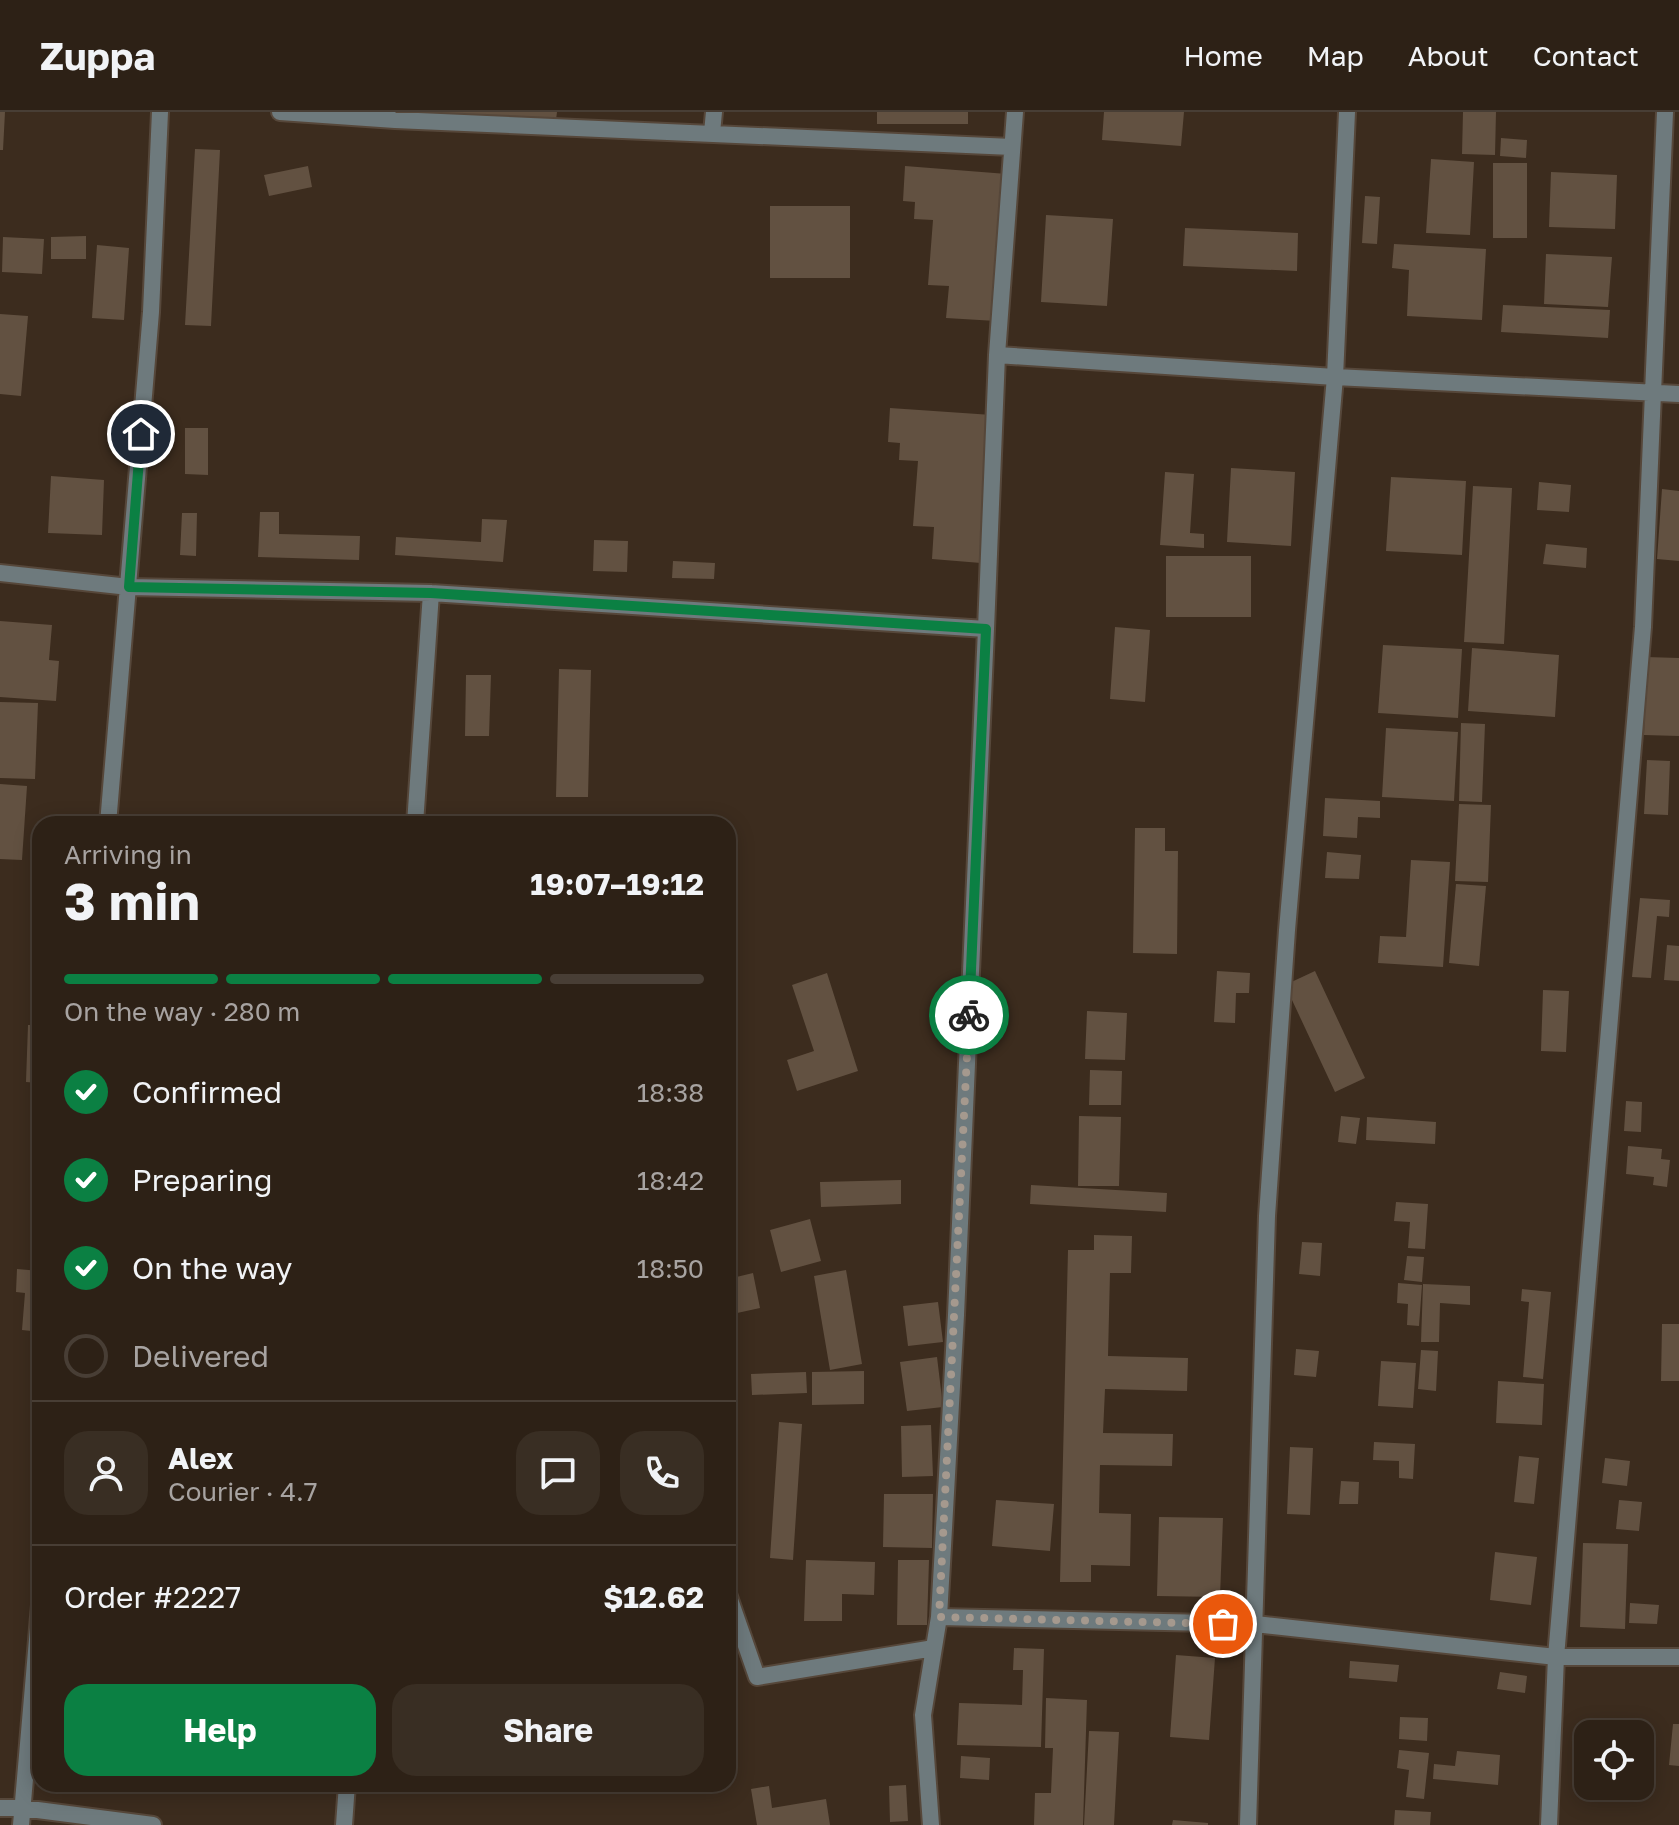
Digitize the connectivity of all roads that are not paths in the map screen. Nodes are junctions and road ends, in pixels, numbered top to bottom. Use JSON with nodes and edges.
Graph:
{"nodes":[{"id":1,"x":160,"y":112,"type":"edge"},
{"id":2,"x":280,"y":112,"type":"edge"},
{"id":3,"x":714,"y":112,"type":"edge"},
{"id":4,"x":1015,"y":112,"type":"edge"},
{"id":5,"x":1347,"y":112,"type":"edge"},
{"id":6,"x":1665,"y":112,"type":"edge"},
{"id":7,"x":395,"y":116,"type":"edge"},
{"id":8,"x":712,"y":133,"type":"junction"},
{"id":9,"x":1012,"y":147,"type":"junction"},
{"id":10,"x":997,"y":355,"type":"junction"},
{"id":11,"x":1335,"y":377,"type":"junction"},
{"id":12,"x":1651,"y":393,"type":"junction"},
{"id":13,"x":1679,"y":394,"type":"edge"},
{"id":14,"x":0,"y":573,"type":"edge"},
{"id":15,"x":129,"y":587,"type":"junction"},
{"id":16,"x":431,"y":593,"type":"junction"},
{"id":17,"x":986,"y":629,"type":"junction"},
{"id":18,"x":109,"y":816,"type":"edge"},
{"id":19,"x":416,"y":816,"type":"edge"},
{"id":20,"x":736,"y":1617,"type":"edge"},
{"id":21,"x":939,"y":1617,"type":"junction"},
{"id":22,"x":1255,"y":1624,"type":"junction"},
{"id":23,"x":934,"y":1648,"type":"junction"},
{"id":24,"x":1556,"y":1657,"type":"junction"},
{"id":25,"x":1679,"y":1657,"type":"edge"},
{"id":26,"x":32,"y":1699,"type":"edge"},
{"id":27,"x":346,"y":1792,"type":"edge"},
{"id":28,"x":0,"y":1808,"type":"edge"},
{"id":29,"x":22,"y":1816,"type":"edge"},
{"id":30,"x":153,"y":1825,"type":"edge"},
{"id":31,"x":344,"y":1825,"type":"edge"},
{"id":32,"x":931,"y":1825,"type":"edge"},
{"id":33,"x":1248,"y":1825,"type":"edge"},
{"id":34,"x":1549,"y":1825,"type":"edge"}],
"edges":[{"from":1,"to":15,"type":"street"},
{"from":2,"to":7,"type":"street"},
{"from":3,"to":8,"type":"street"},
{"from":4,"to":9,"type":"street"},
{"from":5,"to":11,"type":"street"},
{"from":6,"to":12,"type":"street"},
{"from":7,"to":8,"type":"street"},
{"from":8,"to":9,"type":"street"},
{"from":9,"to":10,"type":"street"},
{"from":10,"to":11,"type":"street"},
{"from":10,"to":17,"type":"street"},
{"from":11,"to":12,"type":"street"},
{"from":11,"to":22,"type":"street"},
{"from":12,"to":13,"type":"street"},
{"from":12,"to":24,"type":"street"},
{"from":14,"to":15,"type":"street"},
{"from":15,"to":16,"type":"street"},
{"from":15,"to":18,"type":"street"},
{"from":16,"to":17,"type":"street"},
{"from":16,"to":19,"type":"street"},
{"from":17,"to":21,"type":"street"},
{"from":20,"to":23,"type":"street"},
{"from":21,"to":22,"type":"street"},
{"from":21,"to":23,"type":"street"},
{"from":22,"to":24,"type":"street"},
{"from":22,"to":33,"type":"street"},
{"from":23,"to":32,"type":"street"},
{"from":24,"to":25,"type":"street"},
{"from":24,"to":34,"type":"street"},
{"from":26,"to":29,"type":"street"},
{"from":27,"to":31,"type":"street"},
{"from":28,"to":29,"type":"street"},
{"from":29,"to":30,"type":"street"}]}
